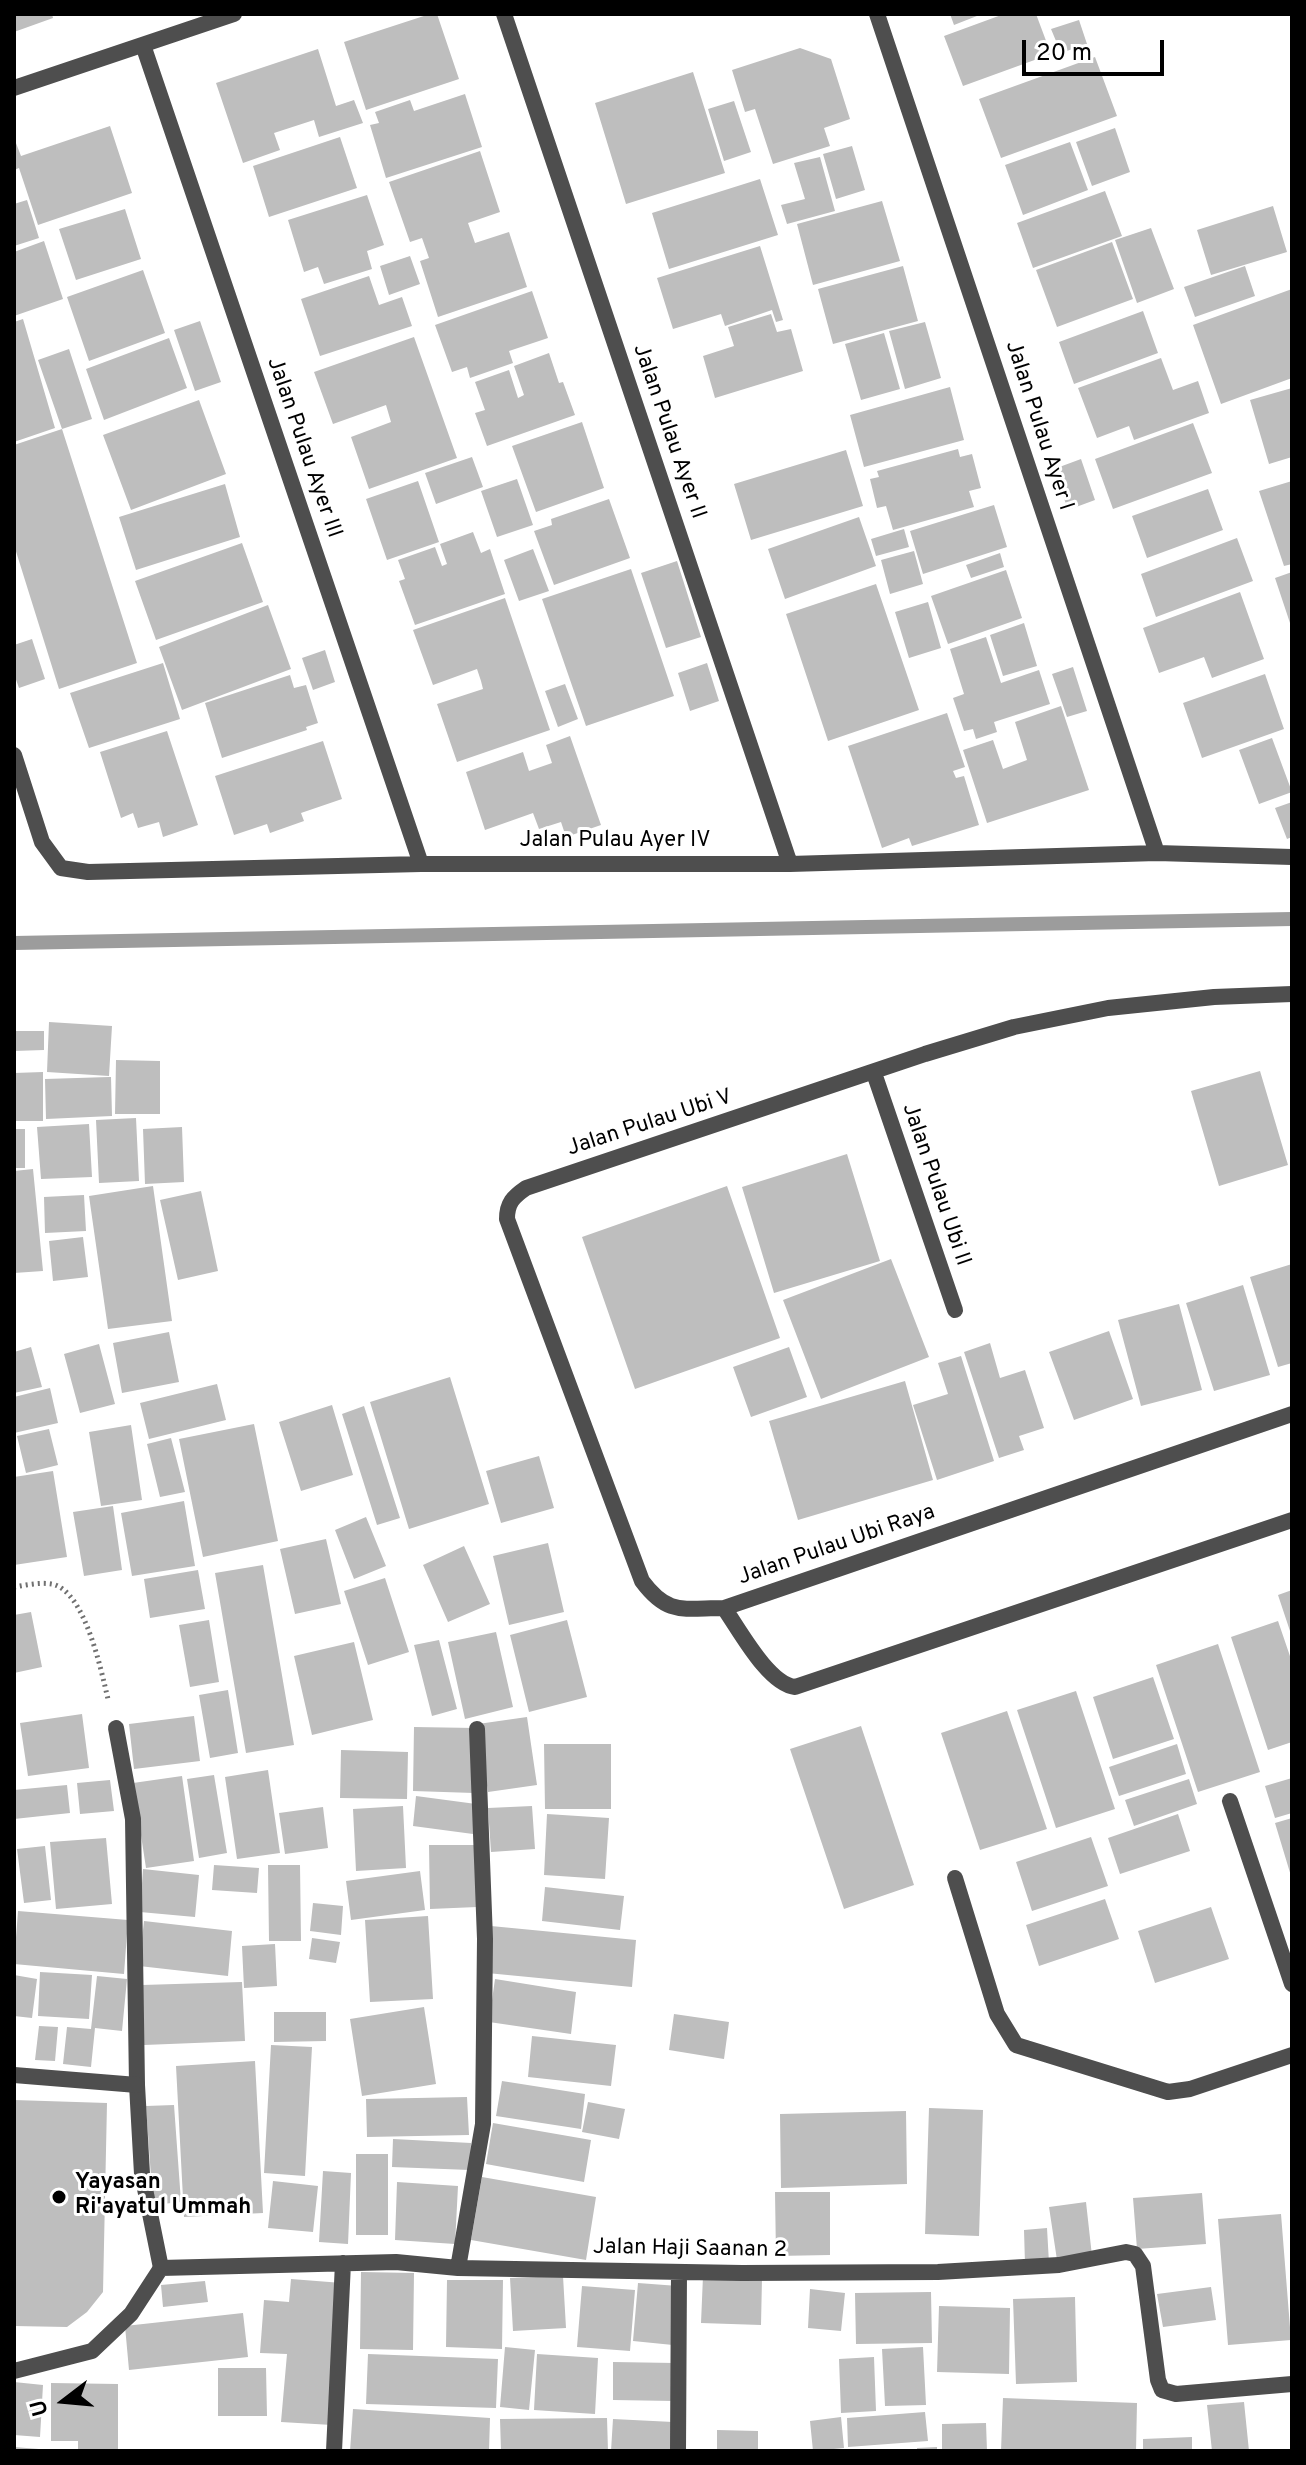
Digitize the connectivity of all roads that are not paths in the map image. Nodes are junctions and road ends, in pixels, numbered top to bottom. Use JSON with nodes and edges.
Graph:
{"nodes":[{"id":1,"x":234,"y":14,"type":"edge"},
{"id":2,"x":504,"y":14,"type":"edge"},
{"id":3,"x":877,"y":14,"type":"edge"},
{"id":4,"x":143,"y":45,"type":"junction"},
{"id":5,"x":14,"y":88,"type":"edge"},
{"id":6,"x":14,"y":755,"type":"edge"},
{"id":7,"x":1157,"y":853,"type":"junction"},
{"id":8,"x":1292,"y":857,"type":"edge"},
{"id":9,"x":421,"y":864,"type":"junction"},
{"id":10,"x":790,"y":864,"type":"junction"},
{"id":11,"x":1292,"y":994,"type":"edge"},
{"id":12,"x":874,"y":1073,"type":"junction"},
{"id":13,"x":955,"y":1310,"type":"dead end"},
{"id":14,"x":1292,"y":1414,"type":"edge"},
{"id":15,"x":1292,"y":1520,"type":"edge"},
{"id":16,"x":724,"y":1608,"type":"junction"},
{"id":17,"x":116,"y":1728,"type":"road end"},
{"id":18,"x":477,"y":1729,"type":"dead end"},
{"id":19,"x":1230,"y":1801,"type":"dead end"},
{"id":20,"x":955,"y":1878,"type":"dead end"},
{"id":21,"x":1292,"y":1984,"type":"edge"},
{"id":22,"x":1292,"y":2055,"type":"edge"},
{"id":23,"x":14,"y":2075,"type":"edge"},
{"id":24,"x":137,"y":2085,"type":"junction"},
{"id":25,"x":343,"y":2263,"type":"junction"},
{"id":26,"x":161,"y":2268,"type":"junction"},
{"id":27,"x":458,"y":2268,"type":"junction"},
{"id":28,"x":679,"y":2272,"type":"junction"},
{"id":29,"x":14,"y":2371,"type":"edge"},
{"id":30,"x":1292,"y":2384,"type":"edge"},
{"id":31,"x":334,"y":2451,"type":"edge"},
{"id":32,"x":678,"y":2451,"type":"edge"}],
"edges":[{"from":1,"to":4,"type":"street"},
{"from":2,"to":10,"type":"street","name":"Jalan Pulau Ayer II"},
{"from":3,"to":7,"type":"street","name":"Jalan Pulau Ayer I"},
{"from":4,"to":5,"type":"street"},
{"from":4,"to":9,"type":"street","name":"Jalan Pulau Ayer III"},
{"from":6,"to":9,"type":"street","name":"Jalan Pulau Ayer IV"},
{"from":7,"to":8,"type":"street","name":"Jalan Pulau Ayer IV"},
{"from":7,"to":10,"type":"street","name":"Jalan Pulau Ayer IV"},
{"from":9,"to":10,"type":"street","name":"Jalan Pulau Ayer IV"},
{"from":11,"to":12,"type":"street","name":"Jalan Pulau Ubi V"},
{"from":12,"to":13,"type":"street","name":"Jalan Pulau Ubi II"},
{"from":12,"to":16,"type":"street","name":"Jalan Pulau Ubi V"},
{"from":14,"to":16,"type":"street","name":"Jalan Pulau Ubi Raya"},
{"from":15,"to":16,"type":"street","name":"Jalan Pulau Ubi Raya"},
{"from":17,"to":24,"type":"street"},
{"from":18,"to":27,"type":"street"},
{"from":19,"to":21,"type":"street"},
{"from":20,"to":22,"type":"street"},
{"from":23,"to":24,"type":"street"},
{"from":24,"to":26,"type":"street"},
{"from":25,"to":26,"type":"street","name":"Jalan Haji Saanan 2"},
{"from":25,"to":27,"type":"street","name":"Jalan Haji Saanan 2"},
{"from":25,"to":31,"type":"street"},
{"from":26,"to":29,"type":"street"},
{"from":27,"to":28,"type":"street","name":"Jalan Haji Saanan 2"},
{"from":28,"to":30,"type":"street","name":"Jalan Haji Saanan 2"},
{"from":28,"to":32,"type":"street"}]}
